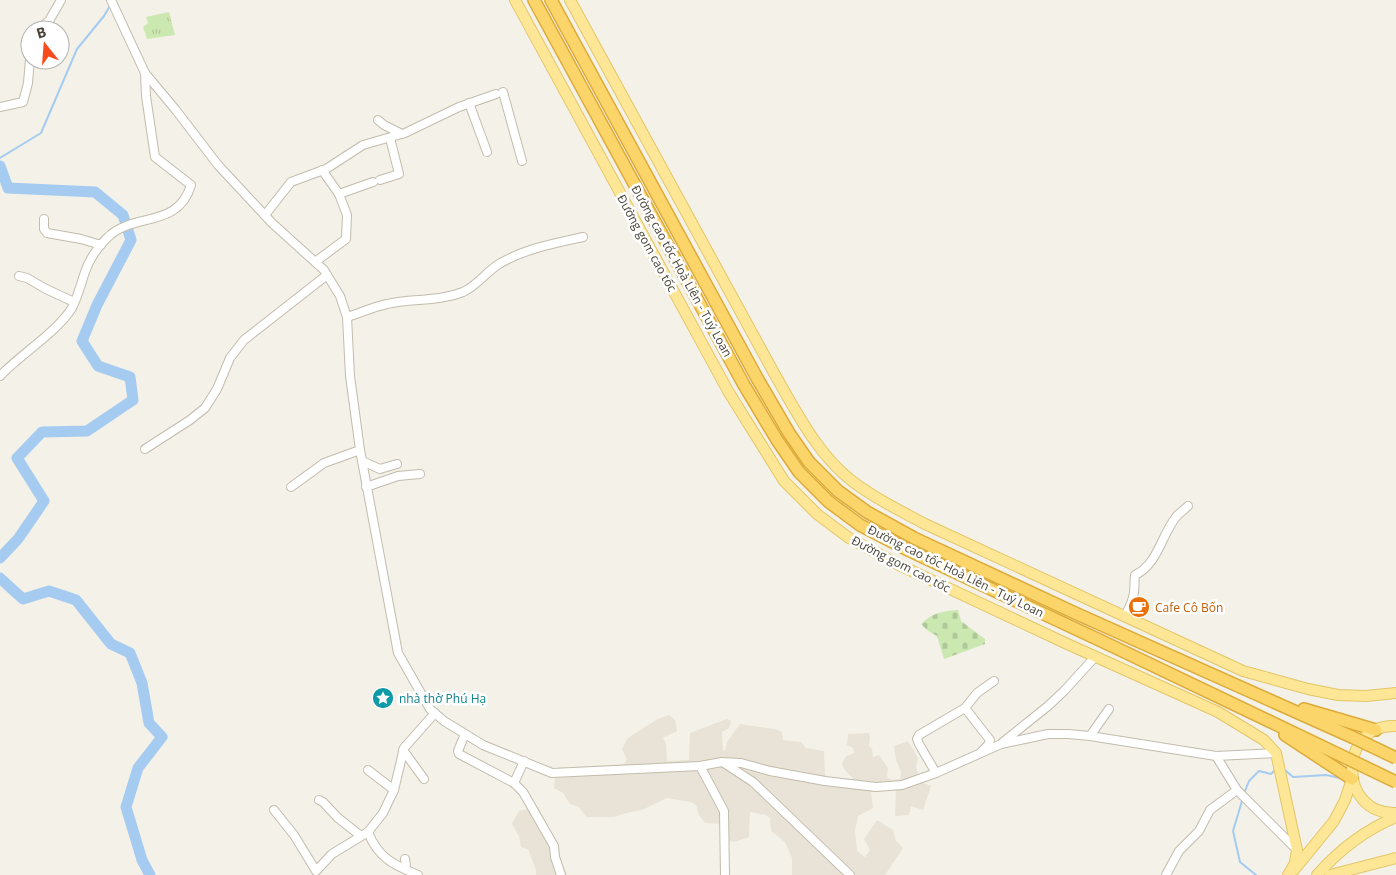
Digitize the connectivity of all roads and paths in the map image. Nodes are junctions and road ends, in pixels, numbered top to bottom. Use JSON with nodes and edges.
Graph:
{"nodes":[{"id":1,"x":62,"y":0,"type":"edge"},
{"id":2,"x":120,"y":0,"type":"edge"},
{"id":3,"x":515,"y":0,"type":"edge"},
{"id":4,"x":534,"y":0,"type":"edge"},
{"id":5,"x":551,"y":0,"type":"edge"},
{"id":6,"x":570,"y":0,"type":"edge"},
{"id":7,"x":113,"y":5,"type":"edge"},
{"id":8,"x":49,"y":20,"type":"edge"},
{"id":9,"x":29,"y":70,"type":"edge"},
{"id":10,"x":145,"y":73,"type":"junction"},
{"id":11,"x":469,"y":103,"type":"junction"},
{"id":12,"x":0,"y":107,"type":"edge"},
{"id":13,"x":378,"y":120,"type":"dead end"},
{"id":14,"x":402,"y":134,"type":"junction"},
{"id":15,"x":390,"y":138,"type":"junction"},
{"id":16,"x":487,"y":152,"type":"dead end"},
{"id":17,"x":522,"y":161,"type":"dead end"},
{"id":18,"x":322,"y":170,"type":"junction"},
{"id":19,"x":339,"y":194,"type":"junction"},
{"id":20,"x":265,"y":215,"type":"junction"},
{"id":21,"x":44,"y":219,"type":"dead end"},
{"id":22,"x":583,"y":237,"type":"dead end"},
{"id":23,"x":101,"y":245,"type":"junction"},
{"id":24,"x":315,"y":262,"type":"junction"},
{"id":25,"x":327,"y":275,"type":"junction"},
{"id":26,"x":20,"y":276,"type":"dead end"},
{"id":27,"x":74,"y":302,"type":"junction"},
{"id":28,"x":347,"y":317,"type":"junction"},
{"id":29,"x":0,"y":376,"type":"edge"},
{"id":30,"x":145,"y":449,"type":"dead end"},
{"id":31,"x":360,"y":450,"type":"junction"},
{"id":32,"x":362,"y":461,"type":"junction"},
{"id":33,"x":397,"y":464,"type":"dead end"},
{"id":34,"x":420,"y":474,"type":"dead end"},
{"id":35,"x":291,"y":487,"type":"dead end"},
{"id":36,"x":366,"y":487,"type":"junction"},
{"id":37,"x":1188,"y":506,"type":"dead end"},
{"id":38,"x":1074,"y":613,"type":"junction"},
{"id":39,"x":1124,"y":617,"type":"junction"},
{"id":40,"x":1112,"y":646,"type":"junction"},
{"id":41,"x":1095,"y":657,"type":"junction"},
{"id":42,"x":994,"y":681,"type":"dead end"},
{"id":43,"x":1396,"y":693,"type":"edge"},
{"id":44,"x":965,"y":708,"type":"junction"},
{"id":45,"x":1109,"y":709,"type":"dead end"},
{"id":46,"x":435,"y":714,"type":"junction"},
{"id":47,"x":1394,"y":725,"type":"edge"},
{"id":48,"x":1376,"y":730,"type":"junction"},
{"id":49,"x":465,"y":734,"type":"junction"},
{"id":50,"x":1090,"y":736,"type":"junction"},
{"id":51,"x":1001,"y":744,"type":"junction"},
{"id":52,"x":403,"y":750,"type":"junction"},
{"id":53,"x":1276,"y":753,"type":"junction"},
{"id":54,"x":978,"y":754,"type":"junction"},
{"id":55,"x":1216,"y":756,"type":"junction"},
{"id":56,"x":1396,"y":758,"type":"edge"},
{"id":57,"x":524,"y":762,"type":"junction"},
{"id":58,"x":722,"y":762,"type":"junction"},
{"id":59,"x":700,"y":766,"type":"junction"},
{"id":60,"x":758,"y":767,"type":"junction"},
{"id":61,"x":368,"y":770,"type":"dead end"},
{"id":62,"x":936,"y":773,"type":"junction"},
{"id":63,"x":424,"y":779,"type":"dead end"},
{"id":64,"x":1352,"y":779,"type":"junction"},
{"id":65,"x":753,"y":782,"type":"junction"},
{"id":66,"x":1396,"y":782,"type":"edge"},
{"id":67,"x":514,"y":783,"type":"junction"},
{"id":68,"x":394,"y":790,"type":"junction"},
{"id":69,"x":1236,"y":790,"type":"junction"},
{"id":70,"x":319,"y":800,"type":"dead end"},
{"id":71,"x":274,"y":810,"type":"dead end"},
{"id":72,"x":1396,"y":815,"type":"edge"},
{"id":73,"x":364,"y":834,"type":"junction"},
{"id":74,"x":1297,"y":850,"type":"junction"},
{"id":75,"x":1396,"y":858,"type":"edge"},
{"id":76,"x":405,"y":859,"type":"dead end"},
{"id":77,"x":404,"y":869,"type":"junction"},
{"id":78,"x":418,"y":875,"type":"edge"},
{"id":79,"x":561,"y":875,"type":"edge"},
{"id":80,"x":725,"y":875,"type":"edge"},
{"id":81,"x":850,"y":875,"type":"edge"},
{"id":82,"x":1166,"y":875,"type":"edge"},
{"id":83,"x":1288,"y":875,"type":"edge"},
{"id":84,"x":1317,"y":875,"type":"edge"},
{"id":85,"x":1330,"y":875,"type":"edge"}],
"edges":[{"from":1,"to":8,"type":"street"},
{"from":2,"to":7,"type":"street"},
{"from":3,"to":41,"type":"main road","name":"Đường gom cao tốc"},
{"from":4,"to":40,"type":"highway","name":"Đường cao tốc Hoà Liên - Tuý Loan"},
{"from":5,"to":38,"type":"highway","name":"Đường cao tốc Hoà Liên - Tuý Loan"},
{"from":6,"to":39,"type":"main road"},
{"from":7,"to":10,"type":"street"},
{"from":9,"to":12,"type":"street"},
{"from":10,"to":20,"type":"street"},
{"from":10,"to":23,"type":"street"},
{"from":11,"to":14,"type":"street"},
{"from":11,"to":16,"type":"street"},
{"from":11,"to":17,"type":"street"},
{"from":13,"to":14,"type":"street"},
{"from":14,"to":15,"type":"street"},
{"from":15,"to":18,"type":"street"},
{"from":15,"to":19,"type":"street"},
{"from":18,"to":19,"type":"street"},
{"from":18,"to":20,"type":"street"},
{"from":19,"to":24,"type":"street"},
{"from":20,"to":24,"type":"street"},
{"from":21,"to":23,"type":"street"},
{"from":22,"to":28,"type":"street"},
{"from":23,"to":27,"type":"street"},
{"from":24,"to":25,"type":"street"},
{"from":25,"to":28,"type":"street"},
{"from":25,"to":30,"type":"street"},
{"from":26,"to":27,"type":"street"},
{"from":27,"to":29,"type":"street"},
{"from":28,"to":31,"type":"street"},
{"from":31,"to":32,"type":"street"},
{"from":31,"to":35,"type":"street"},
{"from":32,"to":33,"type":"street"},
{"from":32,"to":36,"type":"street"},
{"from":34,"to":36,"type":"street"},
{"from":36,"to":46,"type":"street"},
{"from":37,"to":39,"type":"street"},
{"from":38,"to":48,"type":"highway"},
{"from":38,"to":56,"type":"highway","name":"Đường cao tốc Hoà Liên - Tuý Loan","bridge":true},
{"from":39,"to":43,"type":"main road"},
{"from":40,"to":64,"type":"highway"},
{"from":40,"to":66,"type":"highway","name":"Đường cao tốc Hoà Liên - Tuý Loan","bridge":true},
{"from":41,"to":51,"type":"street"},
{"from":41,"to":53,"type":"main road","name":"Đường gom cao tốc"},
{"from":42,"to":44,"type":"street"},
{"from":44,"to":54,"type":"street"},
{"from":44,"to":62,"type":"street"},
{"from":45,"to":50,"type":"street"},
{"from":46,"to":49,"type":"street"},
{"from":46,"to":52,"type":"street"},
{"from":47,"to":48,"type":"main road"},
{"from":48,"to":64,"type":"main road"},
{"from":49,"to":57,"type":"street"},
{"from":49,"to":67,"type":"street"},
{"from":50,"to":51,"type":"street"},
{"from":50,"to":55,"type":"street"},
{"from":51,"to":54,"type":"street"},
{"from":52,"to":63,"type":"street"},
{"from":52,"to":68,"type":"street"},
{"from":53,"to":55,"type":"street"},
{"from":53,"to":74,"type":"main road"},
{"from":54,"to":62,"type":"street"},
{"from":55,"to":69,"type":"street"},
{"from":57,"to":59,"type":"street"},
{"from":57,"to":67,"type":"street"},
{"from":58,"to":59,"type":"street"},
{"from":58,"to":60,"type":"street"},
{"from":58,"to":65,"type":"street"},
{"from":59,"to":80,"type":"street"},
{"from":60,"to":62,"type":"street"},
{"from":60,"to":65,"type":"street"},
{"from":61,"to":68,"type":"street"},
{"from":64,"to":72,"type":"main road"},
{"from":64,"to":83,"type":"main road"},
{"from":65,"to":81,"type":"street"},
{"from":67,"to":79,"type":"street"},
{"from":68,"to":73,"type":"street"},
{"from":69,"to":74,"type":"street"},
{"from":69,"to":82,"type":"street"},
{"from":70,"to":73,"type":"street"},
{"from":71,"to":73,"type":"street"},
{"from":72,"to":84,"type":"main road"},
{"from":73,"to":77,"type":"street"},
{"from":74,"to":83,"type":"main road"},
{"from":75,"to":85,"type":"main road"},
{"from":76,"to":77,"type":"street"},
{"from":77,"to":78,"type":"street"}]}
